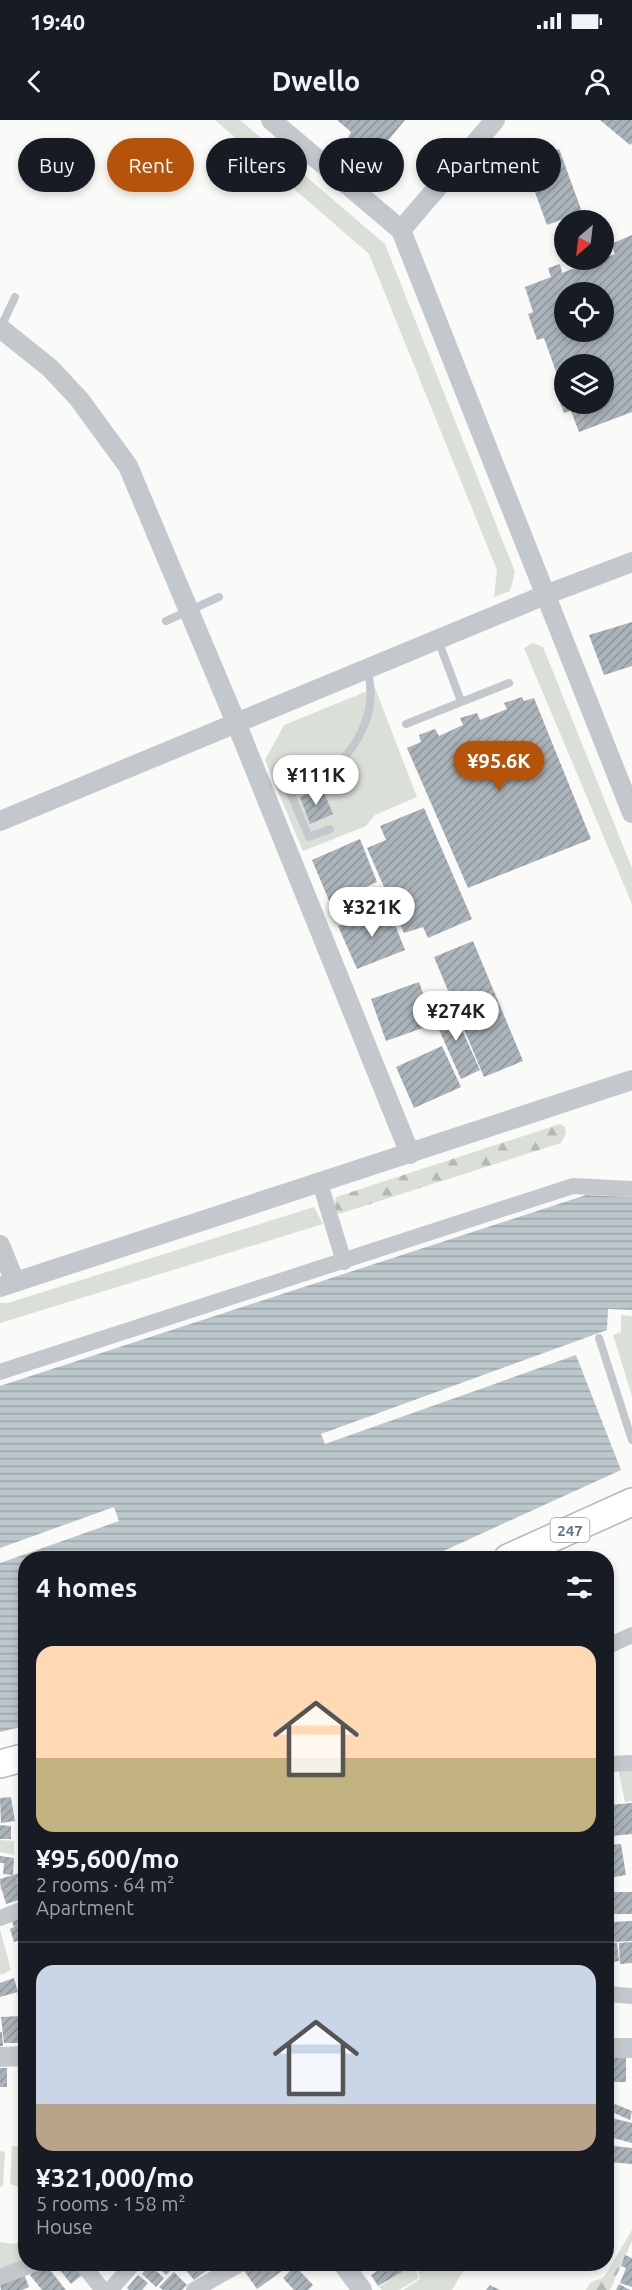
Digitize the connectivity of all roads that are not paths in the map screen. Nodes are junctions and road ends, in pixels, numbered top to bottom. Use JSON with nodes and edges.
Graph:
{"nodes":[{"id":1,"x":271,"y":120,"type":"edge"},
{"id":2,"x":495,"y":120,"type":"edge"},
{"id":3,"x":401,"y":230,"type":"junction"},
{"id":4,"x":15,"y":297,"type":"dead end"},
{"id":5,"x":0,"y":328,"type":"edge"},
{"id":6,"x":632,"y":562,"type":"edge"},
{"id":7,"x":545,"y":595,"type":"junction"},
{"id":8,"x":219,"y":597,"type":"dead end"},
{"id":9,"x":190,"y":611,"type":"junction"},
{"id":10,"x":166,"y":621,"type":"dead end"},
{"id":11,"x":438,"y":639,"type":"junction"},
{"id":12,"x":367,"y":670,"type":"junction"},
{"id":13,"x":509,"y":683,"type":"dead end"},
{"id":14,"x":461,"y":701,"type":"junction"},
{"id":15,"x":406,"y":724,"type":"dead end"},
{"id":16,"x":237,"y":725,"type":"junction"},
{"id":17,"x":632,"y":813,"type":"edge"},
{"id":18,"x":0,"y":821,"type":"edge"},
{"id":19,"x":330,"y":829,"type":"dead end"},
{"id":20,"x":632,"y":1080,"type":"edge"},
{"id":21,"x":410,"y":1154,"type":"junction"},
{"id":22,"x":320,"y":1183,"type":"junction"},
{"id":23,"x":632,"y":1189,"type":"edge"},
{"id":24,"x":0,"y":1245,"type":"edge"},
{"id":25,"x":344,"y":1262,"type":"junction"},
{"id":26,"x":8,"y":1284,"type":"edge"},
{"id":27,"x":599,"y":1338,"type":"dead end"},
{"id":28,"x":0,"y":1372,"type":"edge"},
{"id":29,"x":632,"y":1440,"type":"edge"},
{"id":30,"x":632,"y":1502,"type":"edge"},
{"id":31,"x":529,"y":1551,"type":"edge"},
{"id":32,"x":632,"y":1635,"type":"edge"},
{"id":33,"x":614,"y":1643,"type":"edge"},
{"id":34,"x":18,"y":1759,"type":"edge"},
{"id":35,"x":632,"y":1762,"type":"edge"},
{"id":36,"x":614,"y":1763,"type":"edge"},
{"id":37,"x":0,"y":1764,"type":"edge"},
{"id":38,"x":18,"y":1911,"type":"edge"},
{"id":39,"x":0,"y":1918,"type":"edge"},
{"id":40,"x":614,"y":1995,"type":"edge"},
{"id":41,"x":632,"y":1996,"type":"edge"},
{"id":42,"x":614,"y":2048,"type":"edge"},
{"id":43,"x":632,"y":2048,"type":"edge"},
{"id":44,"x":18,"y":2056,"type":"edge"},
{"id":45,"x":0,"y":2057,"type":"edge"},
{"id":46,"x":18,"y":2270,"type":"edge"},
{"id":47,"x":88,"y":2271,"type":"edge"},
{"id":48,"x":127,"y":2271,"type":"edge"},
{"id":49,"x":228,"y":2271,"type":"edge"},
{"id":50,"x":348,"y":2271,"type":"edge"},
{"id":51,"x":0,"y":2277,"type":"edge"},
{"id":52,"x":103,"y":2290,"type":"edge"},
{"id":53,"x":110,"y":2290,"type":"edge"},
{"id":54,"x":194,"y":2290,"type":"edge"},
{"id":55,"x":362,"y":2290,"type":"edge"}],
"edges":[{"from":1,"to":3,"type":"street"},
{"from":2,"to":3,"type":"street"},
{"from":3,"to":7,"type":"street"},
{"from":4,"to":5,"type":"lane"},
{"from":5,"to":9,"type":"street"},
{"from":6,"to":7,"type":"street"},
{"from":7,"to":11,"type":"street"},
{"from":7,"to":17,"type":"street"},
{"from":8,"to":9,"type":"lane"},
{"from":9,"to":10,"type":"lane"},
{"from":9,"to":16,"type":"street"},
{"from":11,"to":12,"type":"street"},
{"from":11,"to":14,"type":"lane"},
{"from":12,"to":16,"type":"street"},
{"from":12,"to":19,"type":"lane"},
{"from":13,"to":14,"type":"lane"},
{"from":14,"to":15,"type":"lane"},
{"from":16,"to":18,"type":"street"},
{"from":16,"to":21,"type":"street"},
{"from":20,"to":21,"type":"street"},
{"from":21,"to":22,"type":"street"},
{"from":22,"to":25,"type":"street"},
{"from":22,"to":26,"type":"street"},
{"from":23,"to":25,"type":"street"},
{"from":24,"to":26,"type":"street"},
{"from":25,"to":28,"type":"street"},
{"from":27,"to":29,"type":"lane"},
{"from":30,"to":31,"type":"highway","number":"247"},
{"from":32,"to":33,"type":"street"},
{"from":34,"to":37,"type":"highway"},
{"from":35,"to":36,"type":"street"},
{"from":38,"to":39,"type":"street"},
{"from":40,"to":41,"type":"street"},
{"from":42,"to":43,"type":"street"},
{"from":44,"to":45,"type":"street"},
{"from":46,"to":51,"type":"street"},
{"from":47,"to":52,"type":"street"},
{"from":48,"to":53,"type":"street"},
{"from":49,"to":54,"type":"street"},
{"from":50,"to":55,"type":"street"}]}
